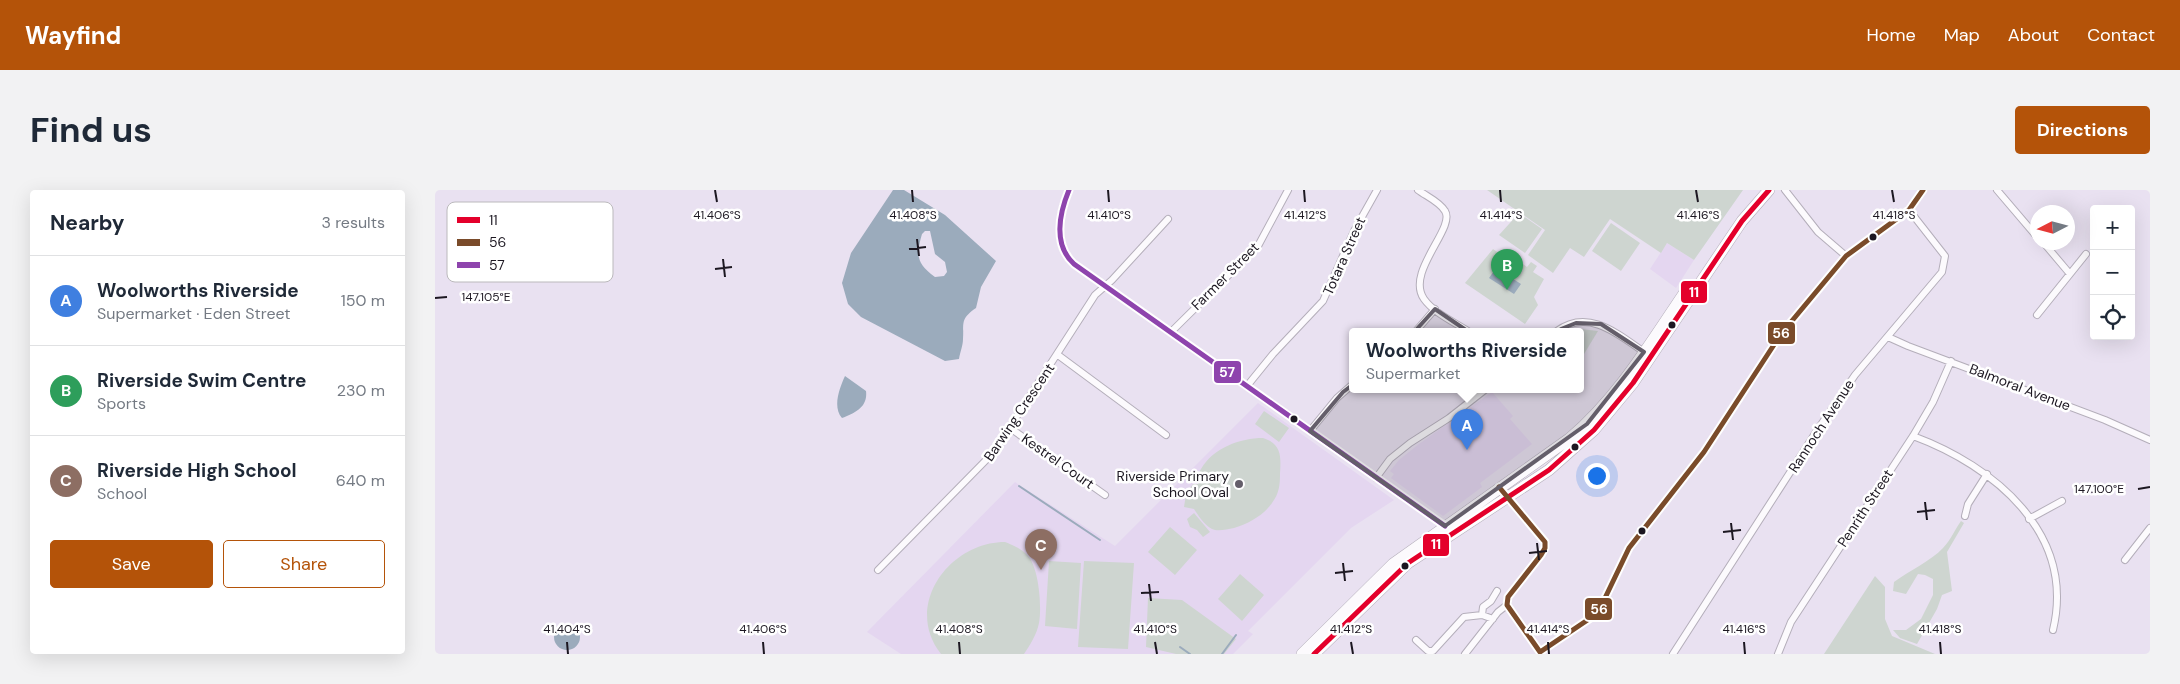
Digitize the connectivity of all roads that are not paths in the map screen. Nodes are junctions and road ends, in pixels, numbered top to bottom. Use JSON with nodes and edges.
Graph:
{"nodes":[{"id":1,"x":1069,"y":190,"type":"edge"},
{"id":2,"x":1288,"y":190,"type":"edge"},
{"id":3,"x":1377,"y":190,"type":"edge"},
{"id":4,"x":1418,"y":190,"type":"edge"},
{"id":5,"x":1757,"y":190,"type":"edge"},
{"id":6,"x":1769,"y":190,"type":"edge"},
{"id":7,"x":1785,"y":190,"type":"edge"},
{"id":8,"x":1923,"y":190,"type":"edge"},
{"id":9,"x":1997,"y":190,"type":"edge"},
{"id":10,"x":1909,"y":210,"type":"junction"},
{"id":11,"x":1168,"y":219,"type":"dead end"},
{"id":12,"x":2030,"y":228,"type":"edge"},
{"id":13,"x":2050,"y":250,"type":"edge"},
{"id":14,"x":2086,"y":254,"type":"dead end"},
{"id":15,"x":1846,"y":256,"type":"junction"},
{"id":16,"x":2071,"y":274,"type":"junction"},
{"id":17,"x":1105,"y":286,"type":"junction"},
{"id":18,"x":1435,"y":309,"type":"junction"},
{"id":19,"x":2037,"y":315,"type":"dead end"},
{"id":20,"x":1419,"y":328,"type":"edge"},
{"id":21,"x":1463,"y":328,"type":"edge"},
{"id":22,"x":1564,"y":328,"type":"edge"},
{"id":23,"x":1171,"y":332,"type":"junction"},
{"id":24,"x":1888,"y":337,"type":"junction"},
{"id":25,"x":1644,"y":352,"type":"junction"},
{"id":26,"x":1058,"y":355,"type":"junction"},
{"id":27,"x":1951,"y":361,"type":"junction"},
{"id":28,"x":1247,"y":386,"type":"junction"},
{"id":29,"x":1349,"y":388,"type":"edge"},
{"id":30,"x":1481,"y":393,"type":"edge"},
{"id":31,"x":1010,"y":428,"type":"junction"},
{"id":32,"x":1310,"y":431,"type":"junction"},
{"id":33,"x":1166,"y":435,"type":"dead end"},
{"id":34,"x":1913,"y":436,"type":"junction"},
{"id":35,"x":2150,"y":440,"type":"edge"},
{"id":36,"x":1987,"y":474,"type":"junction"},
{"id":37,"x":1376,"y":478,"type":"junction"},
{"id":38,"x":1499,"y":487,"type":"junction"},
{"id":39,"x":1105,"y":494,"type":"dead end"},
{"id":40,"x":1509,"y":498,"type":"junction"},
{"id":41,"x":2062,"y":501,"type":"dead end"},
{"id":42,"x":1965,"y":516,"type":"dead end"},
{"id":43,"x":2029,"y":518,"type":"junction"},
{"id":44,"x":1445,"y":526,"type":"junction"},
{"id":45,"x":2150,"y":528,"type":"edge"},
{"id":46,"x":2125,"y":560,"type":"dead end"},
{"id":47,"x":878,"y":570,"type":"dead end"},
{"id":48,"x":1497,"y":591,"type":"dead end"},
{"id":49,"x":1507,"y":605,"type":"junction"},
{"id":50,"x":1482,"y":615,"type":"junction"},
{"id":51,"x":1493,"y":619,"type":"junction"},
{"id":52,"x":2053,"y":630,"type":"dead end"},
{"id":53,"x":1416,"y":640,"type":"dead end"},
{"id":54,"x":1540,"y":653,"type":"edge"},
{"id":55,"x":1302,"y":654,"type":"edge"},
{"id":56,"x":1314,"y":654,"type":"edge"},
{"id":57,"x":1465,"y":654,"type":"edge"},
{"id":58,"x":1673,"y":654,"type":"edge"},
{"id":59,"x":1778,"y":654,"type":"edge"}],
"edges":[{"from":1,"to":17,"type":"street"},
{"from":2,"to":23,"type":"street","name":"Farmer Street"},
{"from":3,"to":28,"type":"street","name":"Totara Street"},
{"from":4,"to":18,"type":"street"},
{"from":5,"to":25,"type":"highway"},
{"from":6,"to":40,"type":"highway"},
{"from":7,"to":15,"type":"street"},
{"from":8,"to":10,"type":"street"},
{"from":9,"to":12,"type":"street"},
{"from":10,"to":15,"type":"street"},
{"from":10,"to":24,"type":"street","name":"Rannoch Avenue"},
{"from":11,"to":17,"type":"street","name":"Barwing Crescent"},
{"from":13,"to":16,"type":"street"},
{"from":14,"to":16,"type":"street"},
{"from":15,"to":54,"type":"street"},
{"from":16,"to":19,"type":"street"},
{"from":17,"to":23,"type":"street"},
{"from":17,"to":26,"type":"street","name":"Barwing Crescent"},
{"from":18,"to":20,"type":"street"},
{"from":18,"to":21,"type":"street"},
{"from":22,"to":25,"type":"street"},
{"from":23,"to":28,"type":"street"},
{"from":24,"to":27,"type":"street","name":"Balmoral Avenue"},
{"from":24,"to":58,"type":"street","name":"Rannoch Avenue"},
{"from":25,"to":38,"type":"highway"},
{"from":26,"to":31,"type":"street","name":"Barwing Crescent"},
{"from":26,"to":33,"type":"street"},
{"from":27,"to":34,"type":"street","name":"Penrith Street"},
{"from":27,"to":35,"type":"street","name":"Balmoral Avenue"},
{"from":28,"to":32,"type":"street"},
{"from":29,"to":32,"type":"street"},
{"from":30,"to":37,"type":"street"},
{"from":31,"to":39,"type":"street","name":"Kestrel Court"},
{"from":31,"to":47,"type":"street","name":"Barwing Crescent"},
{"from":32,"to":37,"type":"street"},
{"from":34,"to":36,"type":"street"},
{"from":34,"to":59,"type":"street","name":"Penrith Street"},
{"from":36,"to":42,"type":"street"},
{"from":36,"to":43,"type":"street"},
{"from":37,"to":44,"type":"street"},
{"from":38,"to":40,"type":"highway"},
{"from":38,"to":44,"type":"highway"},
{"from":40,"to":49,"type":"street"},
{"from":40,"to":56,"type":"highway"},
{"from":41,"to":43,"type":"street"},
{"from":43,"to":52,"type":"street"},
{"from":44,"to":55,"type":"highway"},
{"from":45,"to":46,"type":"street"},
{"from":48,"to":50,"type":"street"},
{"from":49,"to":51,"type":"street"},
{"from":49,"to":54,"type":"street"},
{"from":50,"to":51,"type":"street"},
{"from":50,"to":53,"type":"street"},
{"from":51,"to":57,"type":"street"}]}
